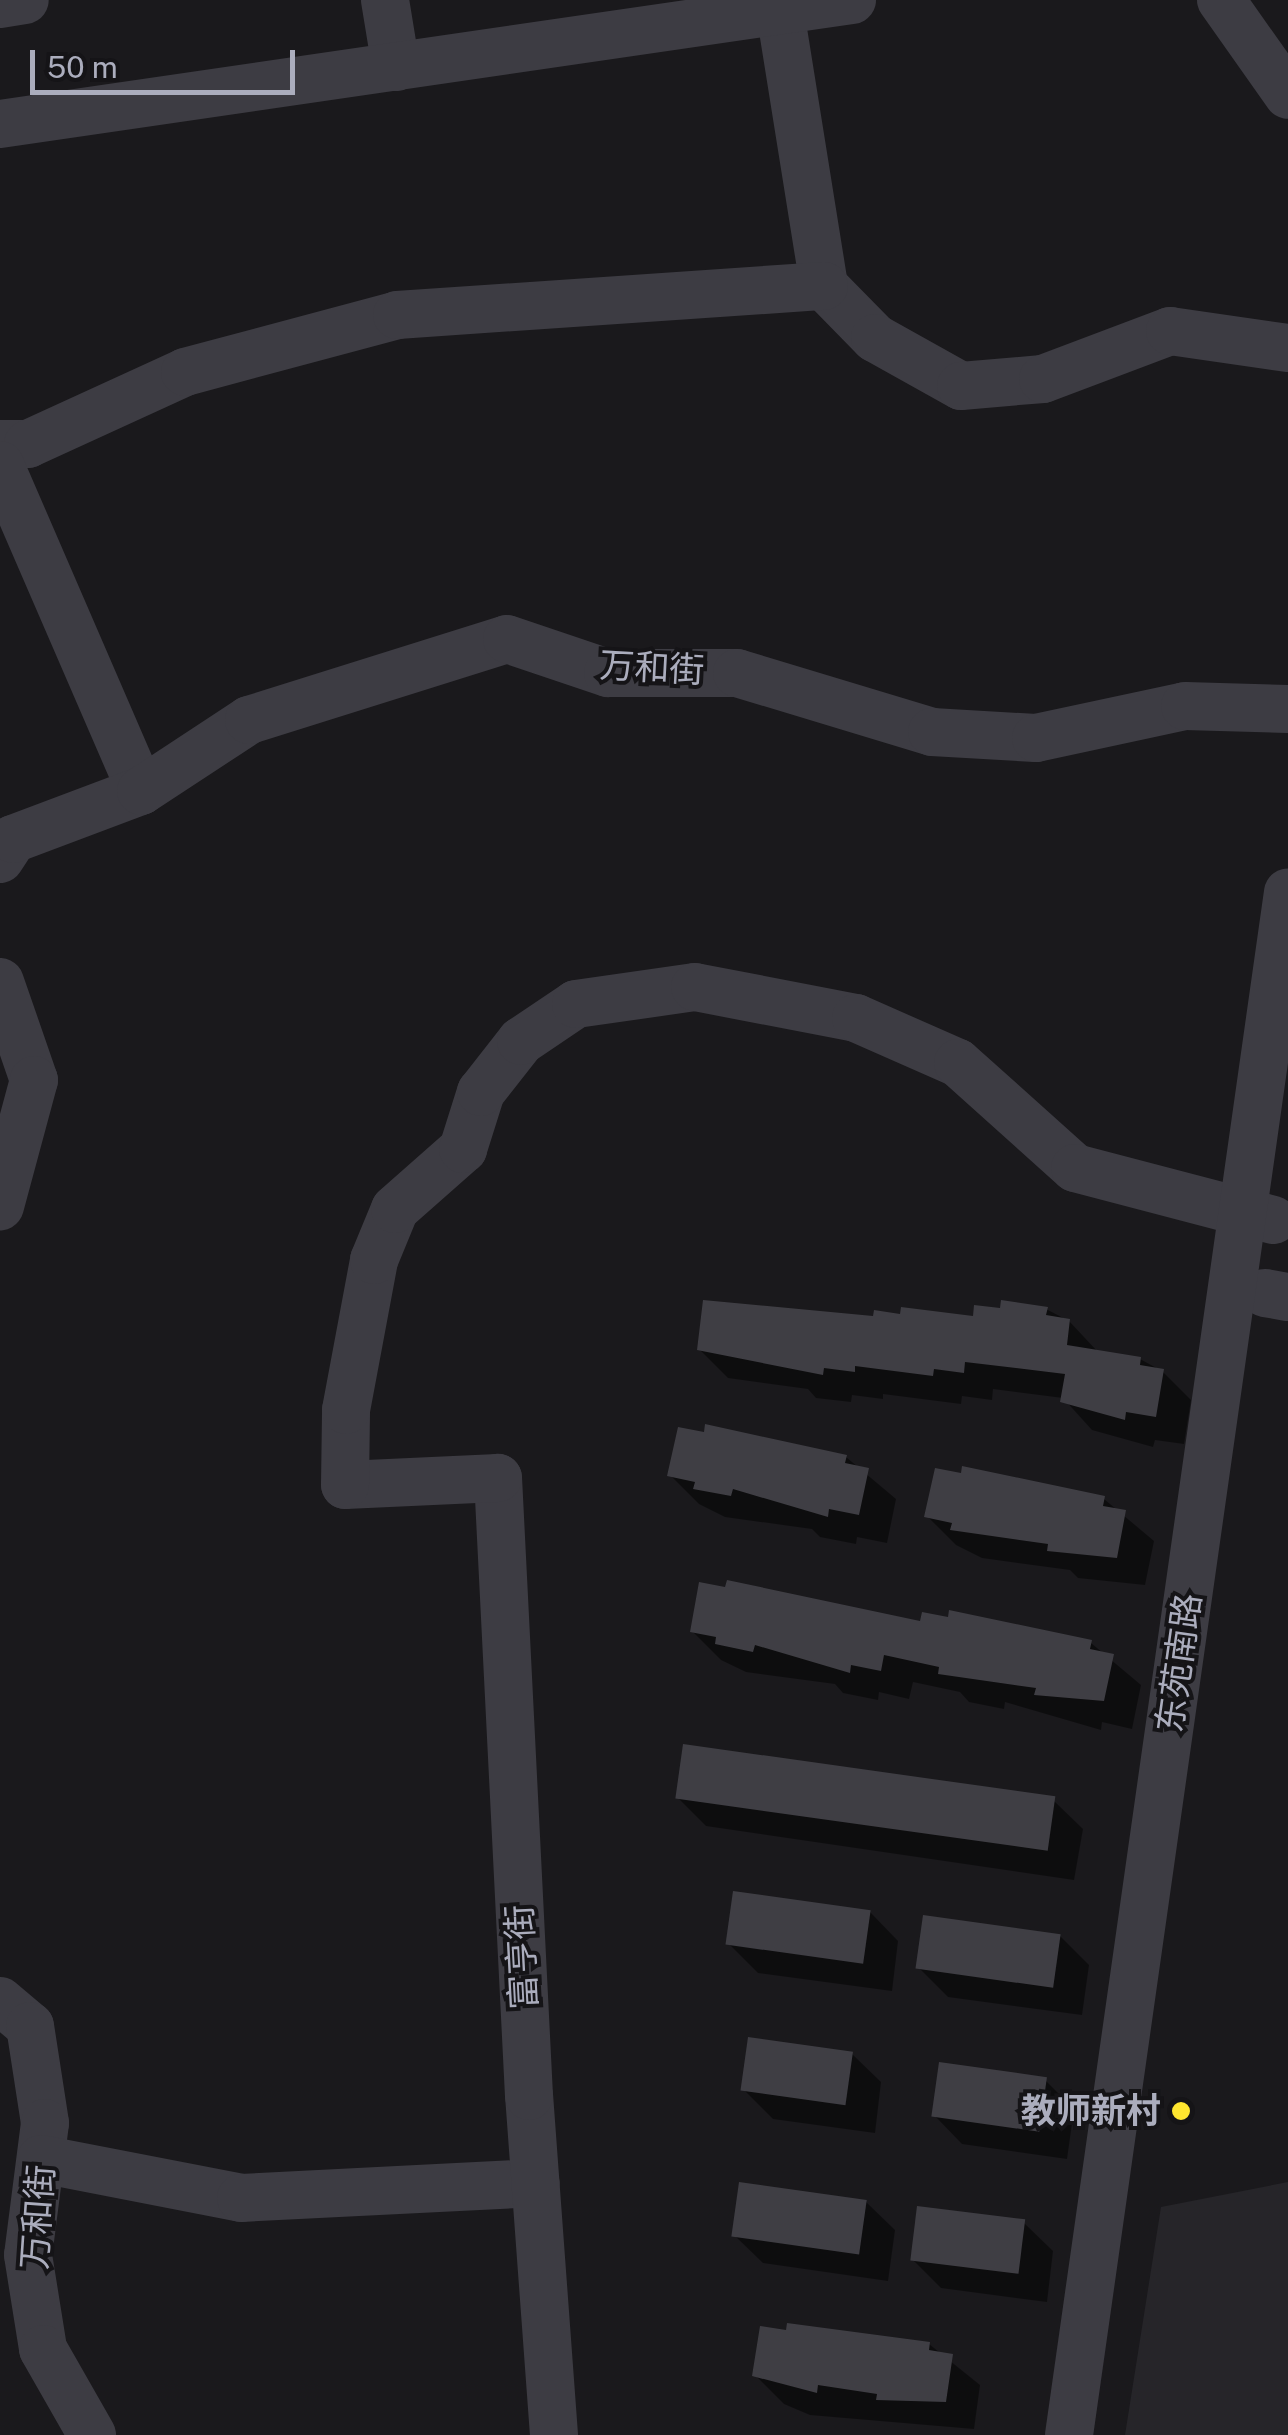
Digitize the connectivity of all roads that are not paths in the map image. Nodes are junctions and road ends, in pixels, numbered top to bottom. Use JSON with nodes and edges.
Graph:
{"nodes":[{"id":1,"x":25,"y":0,"type":"edge"},
{"id":2,"x":385,"y":0,"type":"edge"},
{"id":3,"x":852,"y":0,"type":"edge"},
{"id":4,"x":1221,"y":0,"type":"edge"},
{"id":5,"x":0,"y":4,"type":"edge"},
{"id":6,"x":780,"y":10,"type":"junction"},
{"id":7,"x":396,"y":67,"type":"junction"},
{"id":8,"x":1288,"y":95,"type":"edge"},
{"id":9,"x":0,"y":124,"type":"edge"},
{"id":10,"x":824,"y":286,"type":"junction"},
{"id":11,"x":1288,"y":348,"type":"edge"},
{"id":12,"x":0,"y":444,"type":"edge"},
{"id":13,"x":0,"y":465,"type":"edge"},
{"id":14,"x":1288,"y":709,"type":"edge"},
{"id":15,"x":141,"y":791,"type":"junction"},
{"id":16,"x":0,"y":858,"type":"edge"},
{"id":17,"x":1288,"y":892,"type":"edge"},
{"id":18,"x":0,"y":982,"type":"edge"},
{"id":19,"x":1288,"y":1100,"type":"edge"},
{"id":20,"x":0,"y":1206,"type":"edge"},
{"id":21,"x":1258,"y":1217,"type":"junction"},
{"id":22,"x":1276,"y":1294,"type":"edge"},
{"id":23,"x":0,"y":2000,"type":"edge"},
{"id":24,"x":41,"y":2159,"type":"junction"},
{"id":25,"x":536,"y":2183,"type":"junction"},
{"id":26,"x":92,"y":2435,"type":"edge"},
{"id":27,"x":554,"y":2435,"type":"edge"},
{"id":28,"x":1069,"y":2435,"type":"edge"},
{"id":29,"x":1093,"y":2435,"type":"edge"}],
"edges":[{"from":1,"to":5,"type":"street"},
{"from":2,"to":7,"type":"street"},
{"from":3,"to":6,"type":"street"},
{"from":4,"to":8,"type":"street"},
{"from":6,"to":7,"type":"street"},
{"from":6,"to":10,"type":"street"},
{"from":7,"to":9,"type":"street"},
{"from":10,"to":11,"type":"street"},
{"from":10,"to":12,"type":"street"},
{"from":13,"to":15,"type":"street"},
{"from":14,"to":15,"type":"street","name":"万和街"},
{"from":15,"to":16,"type":"street","name":"万和街"},
{"from":17,"to":21,"type":"street","name":"东苑南路"},
{"from":18,"to":20,"type":"street"},
{"from":19,"to":21,"type":"street","name":"东苑南路"},
{"from":21,"to":22,"type":"street","name":"东苑南路"},
{"from":21,"to":25,"type":"street","name":"富亨街"},
{"from":21,"to":28,"type":"street","name":"东苑南路"},
{"from":22,"to":29,"type":"street","name":"东苑南路"},
{"from":23,"to":24,"type":"street","name":"万和街"},
{"from":24,"to":25,"type":"street"},
{"from":24,"to":26,"type":"street","name":"万和街"},
{"from":25,"to":27,"type":"street","name":"富亨街"}]}
